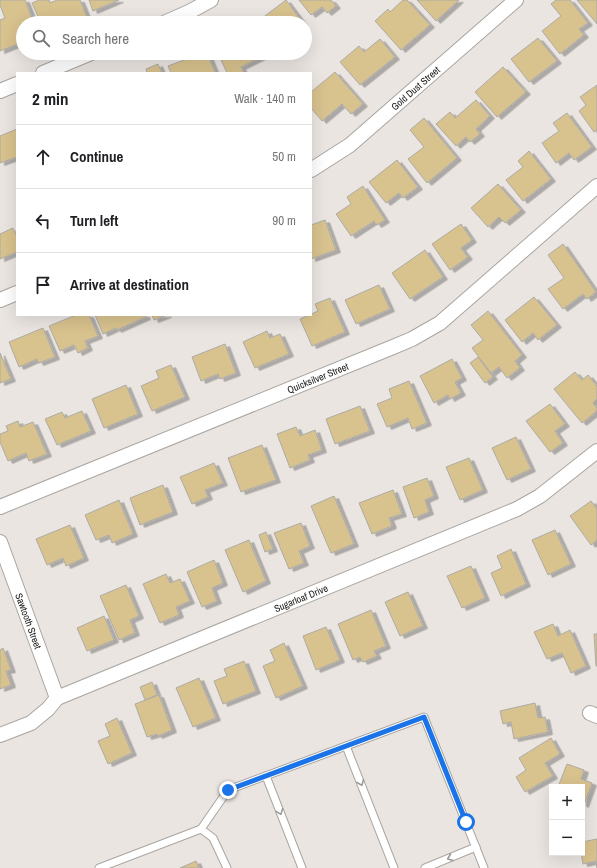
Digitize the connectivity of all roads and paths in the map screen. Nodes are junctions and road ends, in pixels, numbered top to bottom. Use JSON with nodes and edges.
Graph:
{"nodes":[{"id":1,"x":211,"y":0,"type":"edge"},
{"id":2,"x":516,"y":0,"type":"edge"},
{"id":3,"x":180,"y":16,"type":"edge"},
{"id":4,"x":74,"y":60,"type":"edge"},
{"id":5,"x":45,"y":72,"type":"edge"},
{"id":6,"x":16,"y":84,"type":"edge"},
{"id":7,"x":0,"y":91,"type":"edge"},
{"id":8,"x":312,"y":169,"type":"edge"},
{"id":9,"x":597,"y":186,"type":"edge"},
{"id":10,"x":16,"y":293,"type":"edge"},
{"id":11,"x":0,"y":300,"type":"edge"},
{"id":12,"x":597,"y":451,"type":"edge"},
{"id":13,"x":0,"y":507,"type":"edge"},
{"id":14,"x":0,"y":542,"type":"edge"},
{"id":15,"x":58,"y":698,"type":"junction"},
{"id":16,"x":0,"y":735,"type":"edge"},
{"id":17,"x":346,"y":746,"type":"junction"},
{"id":18,"x":266,"y":776,"type":"junction"},
{"id":19,"x":201,"y":829,"type":"junction"},
{"id":20,"x":476,"y":847,"type":"junction"},
{"id":21,"x":99,"y":868,"type":"edge"},
{"id":22,"x":227,"y":868,"type":"edge"},
{"id":23,"x":302,"y":868,"type":"edge"},
{"id":24,"x":394,"y":868,"type":"edge"},
{"id":25,"x":425,"y":868,"type":"edge"},
{"id":26,"x":484,"y":868,"type":"edge"}],
"edges":[{"from":1,"to":3,"type":"street"},
{"from":2,"to":8,"type":"street","name":"Gold Dust Street"},
{"from":4,"to":5,"type":"street"},
{"from":6,"to":7,"type":"street"},
{"from":9,"to":13,"type":"street","name":"Quicksilver Street"},
{"from":10,"to":11,"type":"street"},
{"from":12,"to":15,"type":"street","name":"Sugarloaf Drive"},
{"from":14,"to":15,"type":"street","name":"Sawtooth Street"},
{"from":15,"to":16,"type":"street","name":"Sugarloaf Drive"},
{"from":17,"to":18,"type":"lane"},
{"from":17,"to":20,"type":"lane"},
{"from":17,"to":24,"type":"lane","one_way":true},
{"from":18,"to":19,"type":"lane"},
{"from":18,"to":23,"type":"lane","one_way":true},
{"from":19,"to":21,"type":"lane"},
{"from":19,"to":22,"type":"lane"},
{"from":20,"to":25,"type":"lane","one_way":true},
{"from":20,"to":26,"type":"lane"}]}
